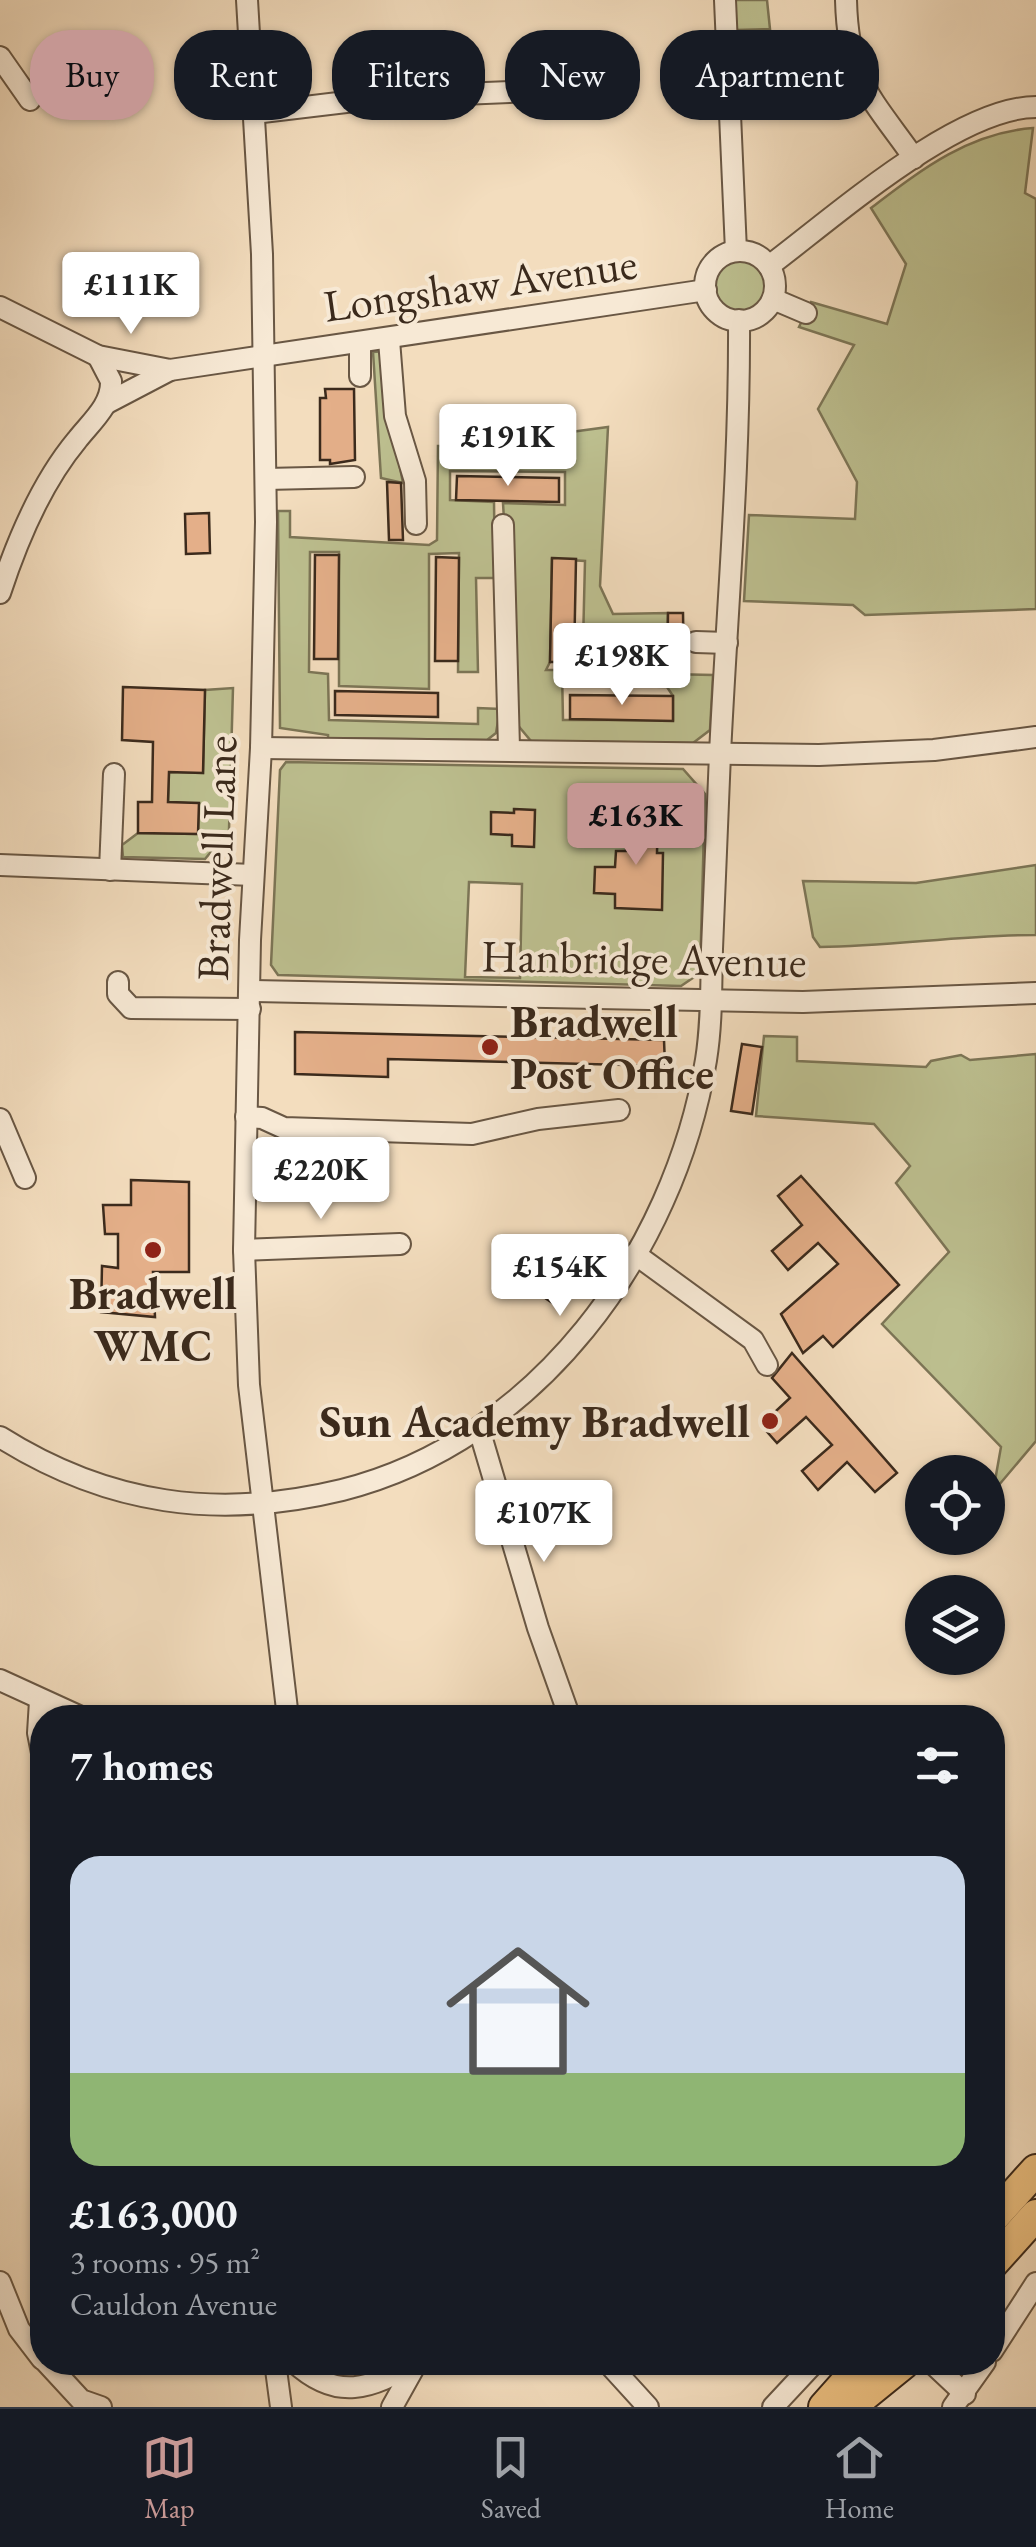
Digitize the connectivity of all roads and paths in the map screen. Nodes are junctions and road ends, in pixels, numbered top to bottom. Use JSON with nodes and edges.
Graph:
{"nodes":[{"id":1,"x":247,"y":0,"type":"edge"},
{"id":2,"x":725,"y":0,"type":"edge"},
{"id":3,"x":846,"y":0,"type":"edge"},
{"id":4,"x":249,"y":30,"type":"edge"},
{"id":5,"x":0,"y":57,"type":"edge"},
{"id":6,"x":505,"y":92,"type":"edge"},
{"id":7,"x":30,"y":100,"type":"dead end"},
{"id":8,"x":312,"y":106,"type":"edge"},
{"id":9,"x":1036,"y":107,"type":"edge"},
{"id":10,"x":254,"y":120,"type":"edge"},
{"id":11,"x":914,"y":158,"type":"junction"},
{"id":12,"x":736,"y":251,"type":"junction"},
{"id":13,"x":769,"y":266,"type":"junction"},
{"id":14,"x":706,"y":290,"type":"junction"},
{"id":15,"x":772,"y":299,"type":"junction"},
{"id":16,"x":0,"y":307,"type":"edge"},
{"id":17,"x":806,"y":313,"type":"dead end"},
{"id":18,"x":739,"y":320,"type":"junction"},
{"id":19,"x":389,"y":340,"type":"junction"},
{"id":20,"x":360,"y":344,"type":"junction"},
{"id":21,"x":98,"y":356,"type":"junction"},
{"id":22,"x":265,"y":356,"type":"junction"},
{"id":23,"x":170,"y":370,"type":"junction"},
{"id":24,"x":360,"y":376,"type":"dead end"},
{"id":25,"x":107,"y":403,"type":"junction"},
{"id":26,"x":354,"y":477,"type":"dead end"},
{"id":27,"x":266,"y":480,"type":"junction"},
{"id":28,"x":416,"y":524,"type":"dead end"},
{"id":29,"x":503,"y":525,"type":"dead end"},
{"id":30,"x":0,"y":593,"type":"edge"},
{"id":31,"x":696,"y":642,"type":"dead end"},
{"id":32,"x":727,"y":643,"type":"junction"},
{"id":33,"x":1036,"y":737,"type":"edge"},
{"id":34,"x":261,"y":748,"type":"junction"},
{"id":35,"x":510,"y":748,"type":"junction"},
{"id":36,"x":720,"y":754,"type":"junction"},
{"id":37,"x":114,"y":774,"type":"dead end"},
{"id":38,"x":0,"y":865,"type":"edge"},
{"id":39,"x":110,"y":870,"type":"junction"},
{"id":40,"x":253,"y":874,"type":"junction"},
{"id":41,"x":118,"y":982,"type":"dead end"},
{"id":42,"x":1036,"y":993,"type":"edge"},
{"id":43,"x":711,"y":998,"type":"junction"},
{"id":44,"x":250,"y":1000,"type":"junction"},
{"id":45,"x":618,"y":1110,"type":"dead end"},
{"id":46,"x":246,"y":1117,"type":"junction"},
{"id":47,"x":0,"y":1118,"type":"edge"},
{"id":48,"x":24,"y":1178,"type":"dead end"},
{"id":49,"x":400,"y":1244,"type":"dead end"},
{"id":50,"x":244,"y":1250,"type":"junction"},
{"id":51,"x":636,"y":1254,"type":"junction"},
{"id":52,"x":767,"y":1365,"type":"dead end"},
{"id":53,"x":479,"y":1429,"type":"junction"},
{"id":54,"x":0,"y":1437,"type":"edge"},
{"id":55,"x":261,"y":1504,"type":"junction"},
{"id":56,"x":0,"y":1680,"type":"edge"},
{"id":57,"x":40,"y":1701,"type":"junction"},
{"id":58,"x":40,"y":1705,"type":"edge"},
{"id":59,"x":50,"y":1705,"type":"edge"},
{"id":60,"x":286,"y":1705,"type":"edge"},
{"id":61,"x":565,"y":1705,"type":"edge"},
{"id":62,"x":1036,"y":2170,"type":"edge"},
{"id":63,"x":1005,"y":2205,"type":"edge"},
{"id":64,"x":1036,"y":2216,"type":"edge"},
{"id":65,"x":1005,"y":2250,"type":"edge"},
{"id":66,"x":0,"y":2282,"type":"edge"},
{"id":67,"x":1036,"y":2283,"type":"edge"},
{"id":68,"x":1005,"y":2331,"type":"edge"},
{"id":69,"x":30,"y":2344,"type":"edge"},
{"id":70,"x":57,"y":2375,"type":"edge"},
{"id":71,"x":277,"y":2375,"type":"edge"},
{"id":72,"x":311,"y":2375,"type":"edge"},
{"id":73,"x":391,"y":2375,"type":"edge"},
{"id":74,"x":409,"y":2375,"type":"edge"},
{"id":75,"x":618,"y":2375,"type":"edge"},
{"id":76,"x":803,"y":2375,"type":"edge"},
{"id":77,"x":852,"y":2375,"type":"edge"},
{"id":78,"x":889,"y":2375,"type":"edge"},
{"id":79,"x":894,"y":2375,"type":"edge"},
{"id":80,"x":941,"y":2375,"type":"edge"},
{"id":81,"x":976,"y":2375,"type":"edge"},
{"id":82,"x":959,"y":2400,"type":"edge"},
{"id":83,"x":101,"y":2407,"type":"edge"},
{"id":84,"x":281,"y":2407,"type":"edge"},
{"id":85,"x":392,"y":2407,"type":"edge"},
{"id":86,"x":648,"y":2407,"type":"edge"},
{"id":87,"x":774,"y":2407,"type":"edge"},
{"id":88,"x":824,"y":2407,"type":"edge"},
{"id":89,"x":850,"y":2407,"type":"edge"},
{"id":90,"x":867,"y":2407,"type":"edge"}],
"edges":[{"from":1,"to":4,"type":"street","name":"Bradwell Lane"},
{"from":2,"to":12,"type":"street"},
{"from":3,"to":11,"type":"street"},
{"from":5,"to":7,"type":"street"},
{"from":6,"to":8,"type":"street"},
{"from":9,"to":11,"type":"street"},
{"from":10,"to":22,"type":"street","name":"Bradwell Lane"},
{"from":11,"to":13,"type":"street"},
{"from":12,"to":13,"type":"street"},
{"from":12,"to":14,"type":"street"},
{"from":13,"to":15,"type":"street"},
{"from":14,"to":18,"type":"street"},
{"from":14,"to":19,"type":"street","name":"Longshaw Avenue"},
{"from":15,"to":17,"type":"street"},
{"from":15,"to":18,"type":"street"},
{"from":16,"to":21,"type":"street"},
{"from":18,"to":32,"type":"street"},
{"from":19,"to":20,"type":"street","name":"Longshaw Avenue"},
{"from":19,"to":28,"type":"street"},
{"from":20,"to":22,"type":"street","name":"Longshaw Avenue"},
{"from":20,"to":24,"type":"street"},
{"from":21,"to":23,"type":"street"},
{"from":21,"to":25,"type":"street"},
{"from":22,"to":23,"type":"street","name":"Longshaw Avenue"},
{"from":22,"to":27,"type":"street","name":"Bradwell Lane"},
{"from":23,"to":25,"type":"street"},
{"from":25,"to":30,"type":"street"},
{"from":26,"to":27,"type":"street"},
{"from":27,"to":34,"type":"street","name":"Bradwell Lane"},
{"from":29,"to":35,"type":"street"},
{"from":31,"to":32,"type":"street"},
{"from":32,"to":36,"type":"street"},
{"from":33,"to":36,"type":"street"},
{"from":34,"to":35,"type":"street"},
{"from":34,"to":40,"type":"street","name":"Bradwell Lane"},
{"from":35,"to":36,"type":"street"},
{"from":36,"to":43,"type":"street"},
{"from":37,"to":39,"type":"street"},
{"from":38,"to":39,"type":"street"},
{"from":39,"to":40,"type":"street"},
{"from":40,"to":44,"type":"street","name":"Bradwell Lane"},
{"from":41,"to":44,"type":"street","name":"Hanbridge Avenue"},
{"from":42,"to":43,"type":"street","name":"Hanbridge Avenue"},
{"from":43,"to":44,"type":"street","name":"Hanbridge Avenue"},
{"from":43,"to":51,"type":"street"},
{"from":44,"to":46,"type":"street","name":"Bradwell Lane"},
{"from":45,"to":46,"type":"street"},
{"from":46,"to":50,"type":"street","name":"Bradwell Lane"},
{"from":47,"to":48,"type":"street"},
{"from":49,"to":50,"type":"street"},
{"from":50,"to":55,"type":"street","name":"Bradwell Lane"},
{"from":51,"to":52,"type":"street"},
{"from":51,"to":53,"type":"street"},
{"from":53,"to":55,"type":"street"},
{"from":53,"to":61,"type":"street"},
{"from":54,"to":55,"type":"street"},
{"from":55,"to":60,"type":"street","name":"Bradwell Lane"},
{"from":56,"to":57,"type":"street"},
{"from":57,"to":58,"type":"street"},
{"from":57,"to":59,"type":"street"},
{"from":62,"to":63,"type":"highway"},
{"from":64,"to":65,"type":"highway"},
{"from":66,"to":69,"type":"street"},
{"from":67,"to":68,"type":"street"},
{"from":70,"to":83,"type":"street"},
{"from":71,"to":84,"type":"street"},
{"from":72,"to":73,"type":"street"},
{"from":74,"to":85,"type":"street"},
{"from":75,"to":86,"type":"street"},
{"from":76,"to":87,"type":"street"},
{"from":77,"to":88,"type":"highway"},
{"from":78,"to":89,"type":"highway"},
{"from":79,"to":90,"type":"highway"},
{"from":80,"to":82,"type":"street"},
{"from":81,"to":82,"type":"street"}]}
